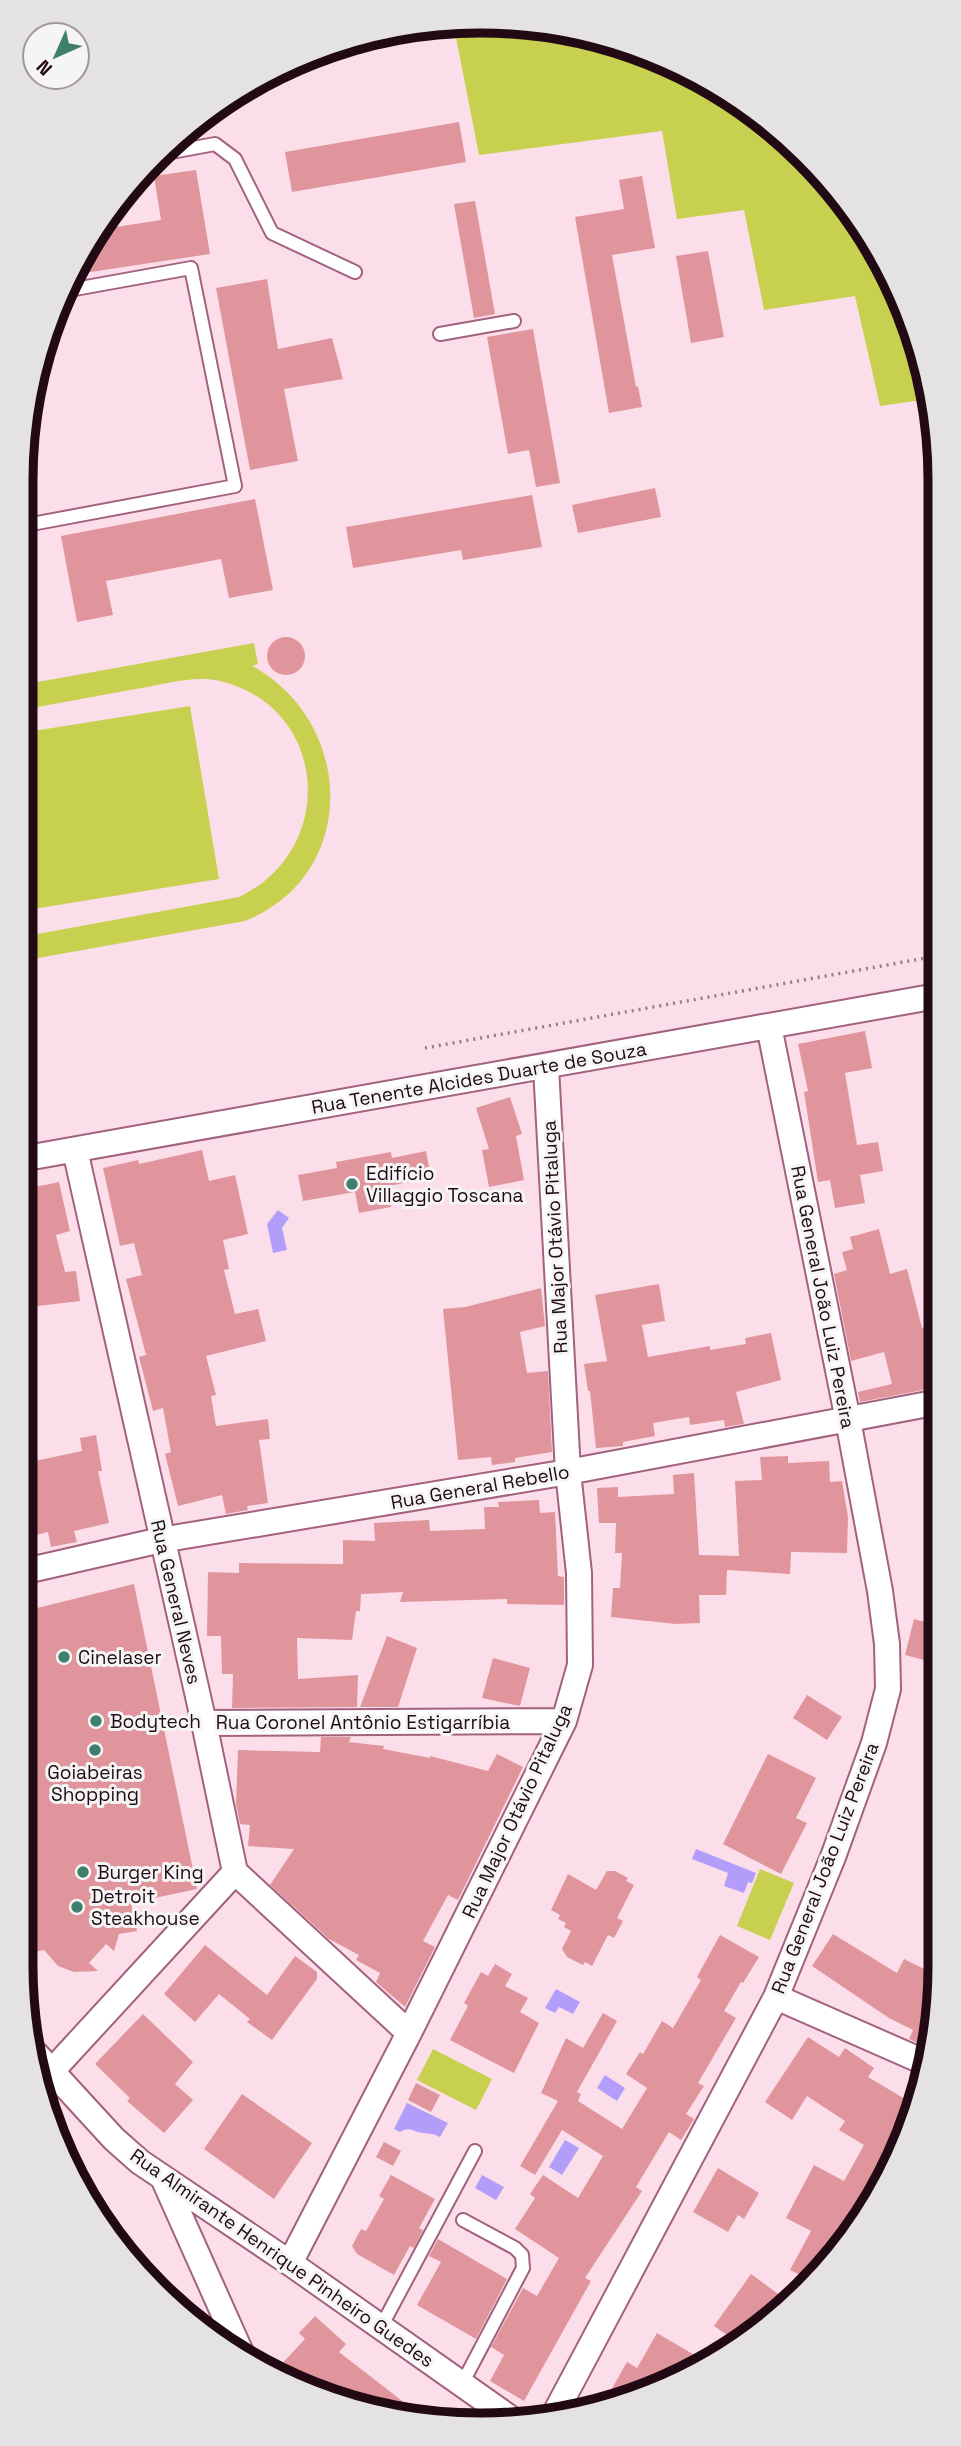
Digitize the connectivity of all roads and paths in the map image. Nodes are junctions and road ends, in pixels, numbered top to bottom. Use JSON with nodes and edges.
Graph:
{"nodes":[{"id":1,"x":179,"y":151,"type":"edge"},
{"id":2,"x":355,"y":272,"type":"dead end"},
{"id":3,"x":76,"y":289,"type":"edge"},
{"id":4,"x":514,"y":321,"type":"dead end"},
{"id":5,"x":440,"y":334,"type":"dead end"},
{"id":6,"x":33,"y":524,"type":"edge"},
{"id":7,"x":928,"y":959,"type":"edge"},
{"id":8,"x":928,"y":998,"type":"edge"},
{"id":9,"x":769,"y":1026,"type":"junction"},
{"id":10,"x":425,"y":1048,"type":"dead end"},
{"id":11,"x":546,"y":1067,"type":"junction"},
{"id":12,"x":75,"y":1150,"type":"junction"},
{"id":13,"x":33,"y":1157,"type":"edge"},
{"id":14,"x":928,"y":1404,"type":"edge"},
{"id":15,"x":848,"y":1420,"type":"junction"},
{"id":16,"x":568,"y":1472,"type":"junction"},
{"id":17,"x":161,"y":1540,"type":"junction"},
{"id":18,"x":33,"y":1569,"type":"edge"},
{"id":19,"x":564,"y":1721,"type":"junction"},
{"id":20,"x":204,"y":1723,"type":"junction"},
{"id":21,"x":234,"y":1872,"type":"junction"},
{"id":22,"x":776,"y":1997,"type":"junction"},
{"id":23,"x":409,"y":2033,"type":"junction"},
{"id":24,"x":918,"y":2059,"type":"edge"},
{"id":25,"x":44,"y":2063,"type":"edge"},
{"id":26,"x":475,"y":2151,"type":"dead end"},
{"id":27,"x":164,"y":2179,"type":"junction"},
{"id":28,"x":463,"y":2220,"type":"dead end"},
{"id":29,"x":290,"y":2263,"type":"junction"},
{"id":30,"x":381,"y":2326,"type":"junction"},
{"id":31,"x":235,"y":2339,"type":"edge"},
{"id":32,"x":462,"y":2384,"type":"junction"},
{"id":33,"x":559,"y":2406,"type":"edge"},
{"id":34,"x":496,"y":2412,"type":"edge"}],
"edges":[{"from":1,"to":2,"type":"lane"},
{"from":3,"to":6,"type":"lane"},
{"from":4,"to":5,"type":"lane"},
{"from":7,"to":10,"type":"path"},
{"from":8,"to":9,"type":"street","name":"Rua Tenente Alcides Duarte de Souza"},
{"from":9,"to":11,"type":"street","name":"Rua Tenente Alcides Duarte de Souza"},
{"from":9,"to":15,"type":"street","name":"Rua General João Luiz Pereira"},
{"from":11,"to":12,"type":"street","name":"Rua Tenente Alcides Duarte de Souza"},
{"from":11,"to":16,"type":"street","name":"Rua Major Otávio Pitaluga"},
{"from":12,"to":13,"type":"street","name":"Rua Tenente Alcides Duarte de Souza"},
{"from":12,"to":17,"type":"street","name":"Rua General Neves"},
{"from":14,"to":15,"type":"street","name":"Rua General Rebello"},
{"from":15,"to":16,"type":"street","name":"Rua General Rebello"},
{"from":15,"to":22,"type":"street","name":"Rua General João Luiz Pereira"},
{"from":16,"to":17,"type":"street","name":"Rua General Rebello"},
{"from":16,"to":19,"type":"street","name":"Rua Major Otávio Pitaluga"},
{"from":17,"to":18,"type":"street","name":"Rua General Rebello"},
{"from":17,"to":20,"type":"street","name":"Rua General Neves"},
{"from":19,"to":20,"type":"street","name":"Rua Coronel Antônio Estigarríbia"},
{"from":19,"to":23,"type":"street","name":"Rua Major Otávio Pitaluga"},
{"from":20,"to":21,"type":"street","name":"Rua General Neves"},
{"from":21,"to":23,"type":"street"},
{"from":21,"to":25,"type":"street"},
{"from":22,"to":24,"type":"street"},
{"from":22,"to":33,"type":"street","name":"Rua General João Luiz Pereira"},
{"from":23,"to":29,"type":"street","name":"Rua Major Otávio Pitaluga"},
{"from":25,"to":27,"type":"street","name":"Rua Almirante Henrique Pinheiro Guedes"},
{"from":26,"to":30,"type":"lane"},
{"from":27,"to":29,"type":"street","name":"Rua Almirante Henrique Pinheiro Guedes"},
{"from":27,"to":31,"type":"street"},
{"from":28,"to":32,"type":"lane"},
{"from":29,"to":30,"type":"street","name":"Rua Almirante Henrique Pinheiro Guedes"},
{"from":30,"to":32,"type":"street","name":"Rua Almirante Henrique Pinheiro Guedes"},
{"from":32,"to":34,"type":"street","name":"Rua Almirante Henrique Pinheiro Guedes"}]}
